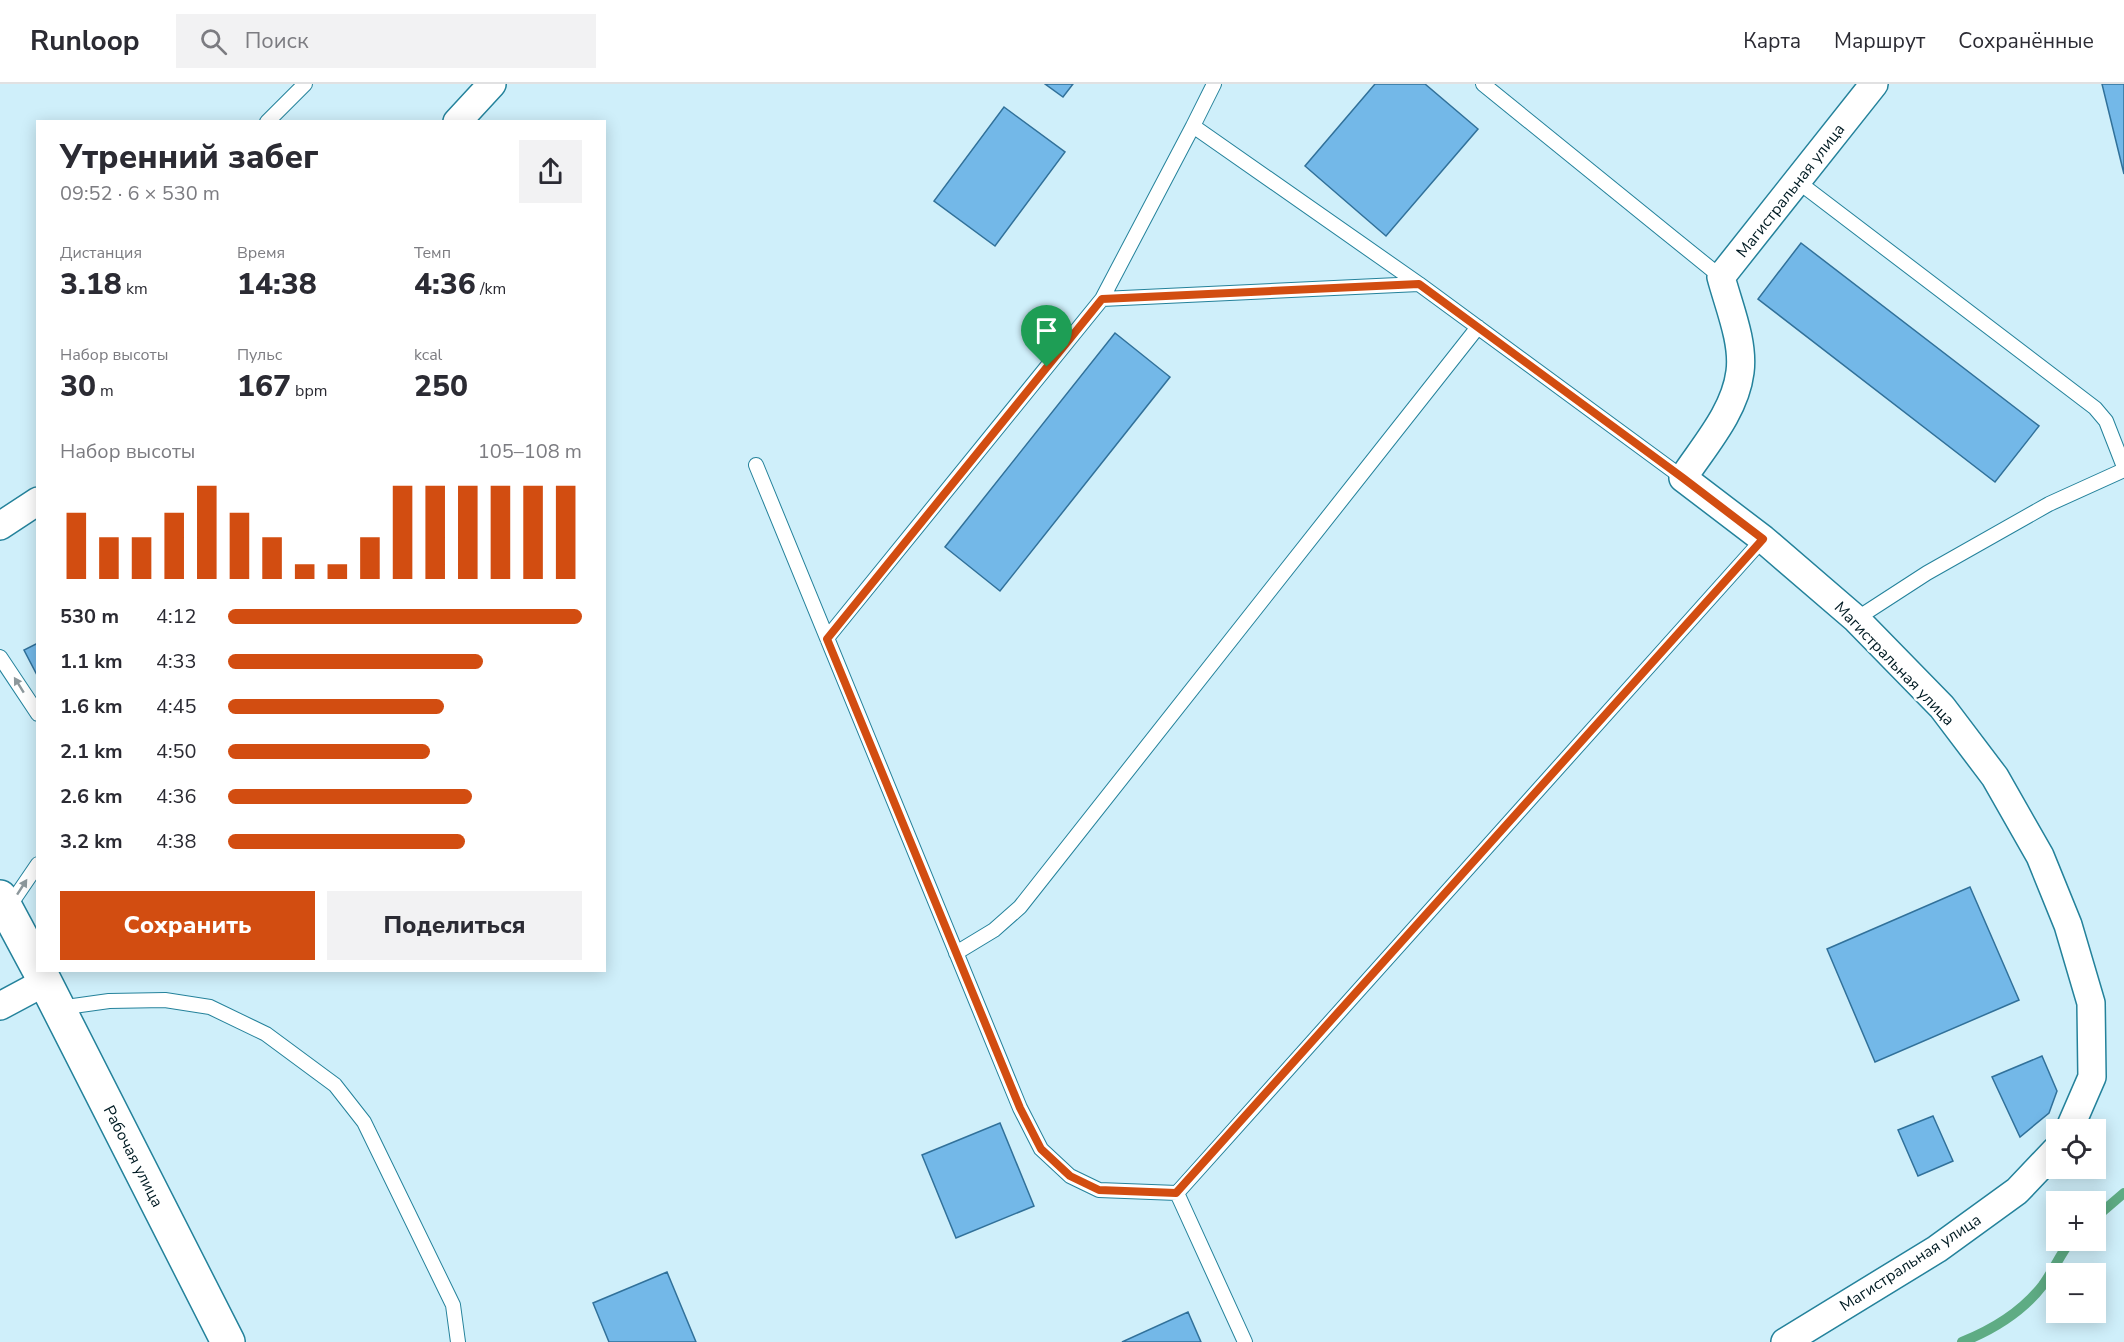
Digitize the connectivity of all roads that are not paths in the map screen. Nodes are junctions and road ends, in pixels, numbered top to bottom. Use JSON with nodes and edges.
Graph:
{"nodes":[{"id":1,"x":305,"y":84,"type":"edge"},
{"id":2,"x":492,"y":84,"type":"edge"},
{"id":3,"x":1214,"y":84,"type":"edge"},
{"id":4,"x":1483,"y":84,"type":"edge"},
{"id":5,"x":1874,"y":84,"type":"edge"},
{"id":6,"x":269,"y":120,"type":"edge"},
{"id":7,"x":459,"y":120,"type":"edge"},
{"id":8,"x":1193,"y":126,"type":"junction"},
{"id":9,"x":1797,"y":181,"type":"junction"},
{"id":10,"x":1721,"y":277,"type":"junction"},
{"id":11,"x":1419,"y":284,"type":"junction"},
{"id":12,"x":1102,"y":299,"type":"junction"},
{"id":13,"x":1478,"y":327,"type":"junction"},
{"id":14,"x":756,"y":465,"type":"dead end"},
{"id":15,"x":2124,"y":468,"type":"edge"},
{"id":16,"x":1683,"y":478,"type":"junction"},
{"id":17,"x":36,"y":502,"type":"edge"},
{"id":18,"x":0,"y":526,"type":"edge"},
{"id":19,"x":1763,"y":539,"type":"junction"},
{"id":20,"x":1856,"y":619,"type":"junction"},
{"id":21,"x":827,"y":639,"type":"junction"},
{"id":22,"x":0,"y":657,"type":"edge"},
{"id":23,"x":36,"y":711,"type":"edge"},
{"id":24,"x":36,"y":866,"type":"edge"},
{"id":25,"x":3,"y":904,"type":"edge"},
{"id":26,"x":956,"y":953,"type":"junction"},
{"id":27,"x":36,"y":965,"type":"edge"},
{"id":28,"x":45,"y":982,"type":"edge"},
{"id":29,"x":0,"y":1006,"type":"edge"},
{"id":30,"x":2073,"y":1119,"type":"edge"},
{"id":31,"x":2046,"y":1160,"type":"edge"},
{"id":32,"x":1176,"y":1193,"type":"junction"},
{"id":33,"x":228,"y":1342,"type":"edge"},
{"id":34,"x":458,"y":1342,"type":"edge"},
{"id":35,"x":1245,"y":1342,"type":"edge"},
{"id":36,"x":1785,"y":1342,"type":"edge"}],
"edges":[{"from":1,"to":6,"type":"lane"},
{"from":2,"to":7,"type":"street"},
{"from":3,"to":8,"type":"lane"},
{"from":4,"to":10,"type":"lane"},
{"from":5,"to":9,"type":"street","name":"Магистральная улица"},
{"from":8,"to":11,"type":"lane"},
{"from":8,"to":12,"type":"lane"},
{"from":9,"to":10,"type":"street","name":"Магистральная улица"},
{"from":9,"to":15,"type":"lane"},
{"from":10,"to":16,"type":"street"},
{"from":11,"to":12,"type":"lane"},
{"from":11,"to":13,"type":"lane"},
{"from":12,"to":21,"type":"lane"},
{"from":13,"to":16,"type":"lane"},
{"from":13,"to":26,"type":"lane"},
{"from":14,"to":21,"type":"lane"},
{"from":15,"to":20,"type":"lane"},
{"from":16,"to":19,"type":"street","name":"Магистральная улица"},
{"from":17,"to":18,"type":"street"},
{"from":19,"to":20,"type":"street","name":"Магистральная улица"},
{"from":19,"to":32,"type":"lane"},
{"from":20,"to":30,"type":"street","name":"Магистральная улица"},
{"from":21,"to":26,"type":"lane"},
{"from":23,"to":22,"type":"lane","one_way":true},
{"from":25,"to":24,"type":"lane","one_way":true},
{"from":25,"to":27,"type":"street","name":"Рабочая улица"},
{"from":26,"to":32,"type":"lane"},
{"from":28,"to":29,"type":"street"},
{"from":28,"to":33,"type":"street","name":"Рабочая улица"},
{"from":28,"to":34,"type":"lane"},
{"from":31,"to":36,"type":"street","name":"Магистральная улица"},
{"from":32,"to":35,"type":"lane"}]}
